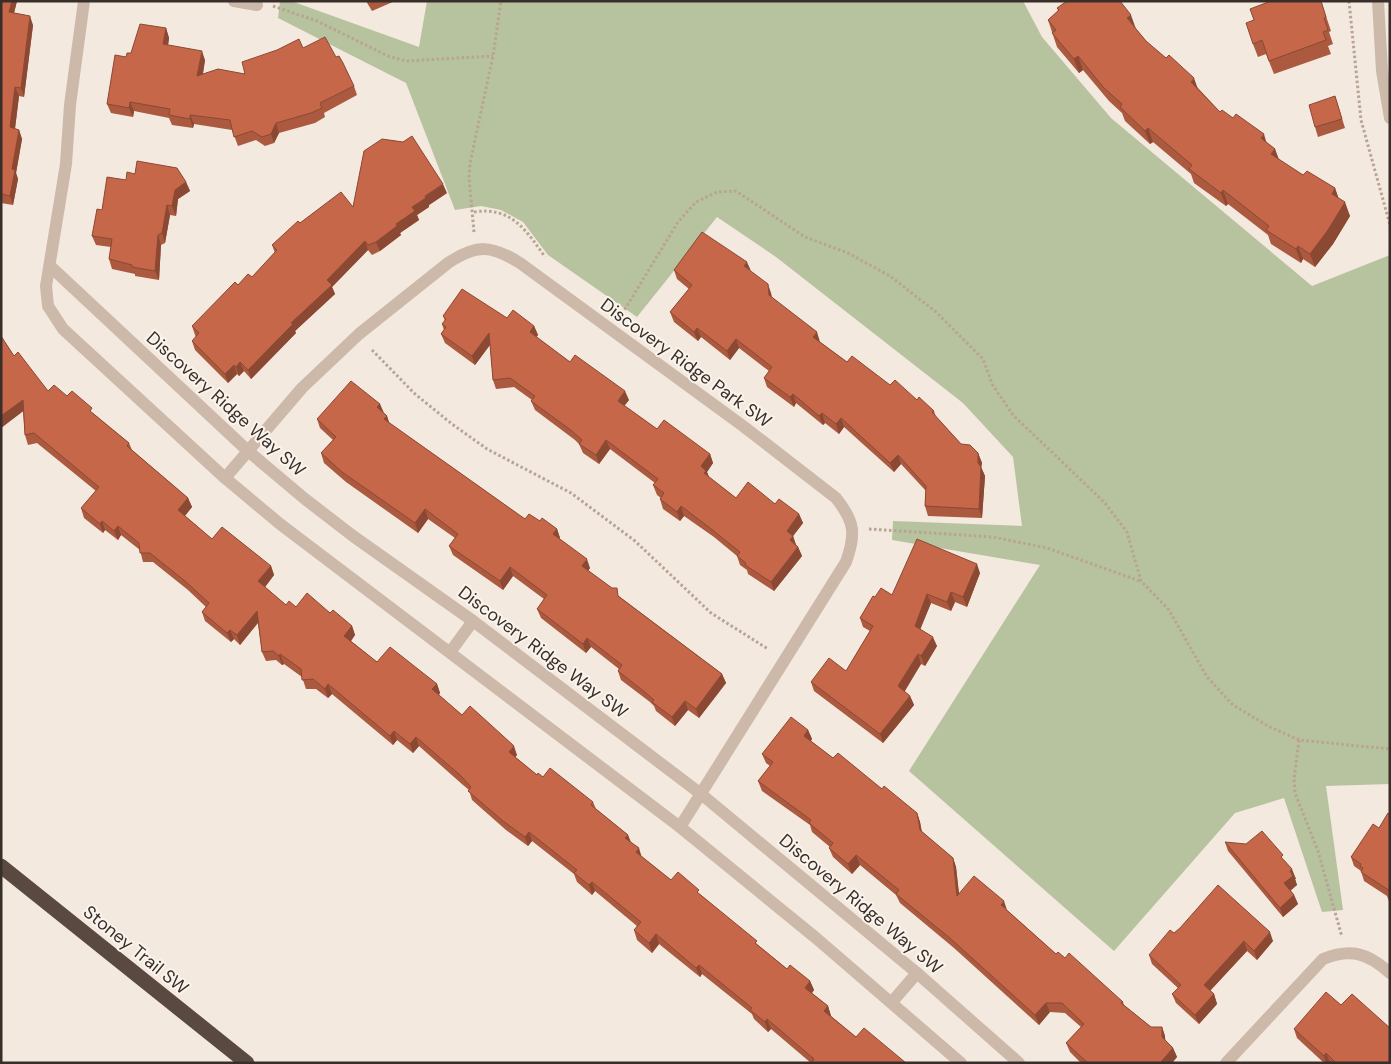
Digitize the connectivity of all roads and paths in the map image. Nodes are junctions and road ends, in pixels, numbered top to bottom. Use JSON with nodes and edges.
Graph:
{"nodes":[{"id":1,"x":84,"y":1,"type":"edge"},
{"id":2,"x":234,"y":1,"type":"edge"},
{"id":3,"x":501,"y":1,"type":"edge"},
{"id":4,"x":1348,"y":1,"type":"edge"},
{"id":5,"x":1378,"y":1,"type":"edge"},
{"id":6,"x":257,"y":5,"type":"joint"},
{"id":7,"x":493,"y":56,"type":"junction"},
{"id":8,"x":1390,"y":118,"type":"edge"},
{"id":9,"x":1390,"y":225,"type":"edge"},
{"id":10,"x":546,"y":258,"type":"dead end"},
{"id":11,"x":50,"y":266,"type":"junction"},
{"id":12,"x":615,"y":308,"type":"dead end"},
{"id":13,"x":372,"y":350,"type":"dead end"},
{"id":14,"x":248,"y":451,"type":"junction"},
{"id":15,"x":225,"y":478,"type":"junction"},
{"id":16,"x":853,"y":527,"type":"junction"},
{"id":17,"x":1141,"y":581,"type":"junction"},
{"id":18,"x":472,"y":621,"type":"junction"},
{"id":19,"x":768,"y":649,"type":"dead end"},
{"id":20,"x":451,"y":651,"type":"junction"},
{"id":21,"x":1299,"y":740,"type":"junction"},
{"id":22,"x":1390,"y":749,"type":"edge"},
{"id":23,"x":701,"y":794,"type":"junction"},
{"id":24,"x":680,"y":827,"type":"junction"},
{"id":25,"x":1,"y":866,"type":"edge"},
{"id":26,"x":1345,"y":953,"type":"junction"},
{"id":27,"x":918,"y":973,"type":"junction"},
{"id":28,"x":1390,"y":974,"type":"edge"},
{"id":29,"x":892,"y":1002,"type":"junction"},
{"id":30,"x":247,"y":1063,"type":"edge"},
{"id":31,"x":961,"y":1063,"type":"edge"},
{"id":32,"x":1020,"y":1063,"type":"edge"},
{"id":33,"x":1226,"y":1063,"type":"edge"}],
"edges":[{"from":1,"to":11,"type":"street"},
{"from":2,"to":6,"type":"street"},
{"from":3,"to":7,"type":"path"},
{"from":4,"to":9,"type":"path"},
{"from":5,"to":8,"type":"street"},
{"from":6,"to":7,"type":"path"},
{"from":7,"to":10,"type":"path"},
{"from":11,"to":14,"type":"street","name":"Discovery Ridge Way SW"},
{"from":11,"to":15,"type":"street"},
{"from":12,"to":17,"type":"path"},
{"from":13,"to":19,"type":"path"},
{"from":14,"to":15,"type":"street","name":"Discovery Ridge Park SW"},
{"from":14,"to":16,"type":"street","name":"Discovery Ridge Park SW"},
{"from":14,"to":18,"type":"street","name":"Discovery Ridge Way SW"},
{"from":15,"to":20,"type":"street"},
{"from":16,"to":17,"type":"path"},
{"from":16,"to":23,"type":"street"},
{"from":17,"to":21,"type":"path"},
{"from":18,"to":20,"type":"street"},
{"from":18,"to":23,"type":"street","name":"Discovery Ridge Way SW"},
{"from":20,"to":24,"type":"street"},
{"from":21,"to":22,"type":"path"},
{"from":21,"to":26,"type":"path"},
{"from":23,"to":24,"type":"street"},
{"from":23,"to":27,"type":"street","name":"Discovery Ridge Way SW"},
{"from":24,"to":29,"type":"street"},
{"from":25,"to":30,"type":"highway","name":"Stoney Trail SW"},
{"from":26,"to":28,"type":"street"},
{"from":26,"to":33,"type":"street"},
{"from":27,"to":29,"type":"street"},
{"from":27,"to":32,"type":"street","name":"Discovery Ridge Way SW"},
{"from":29,"to":31,"type":"street"}]}
